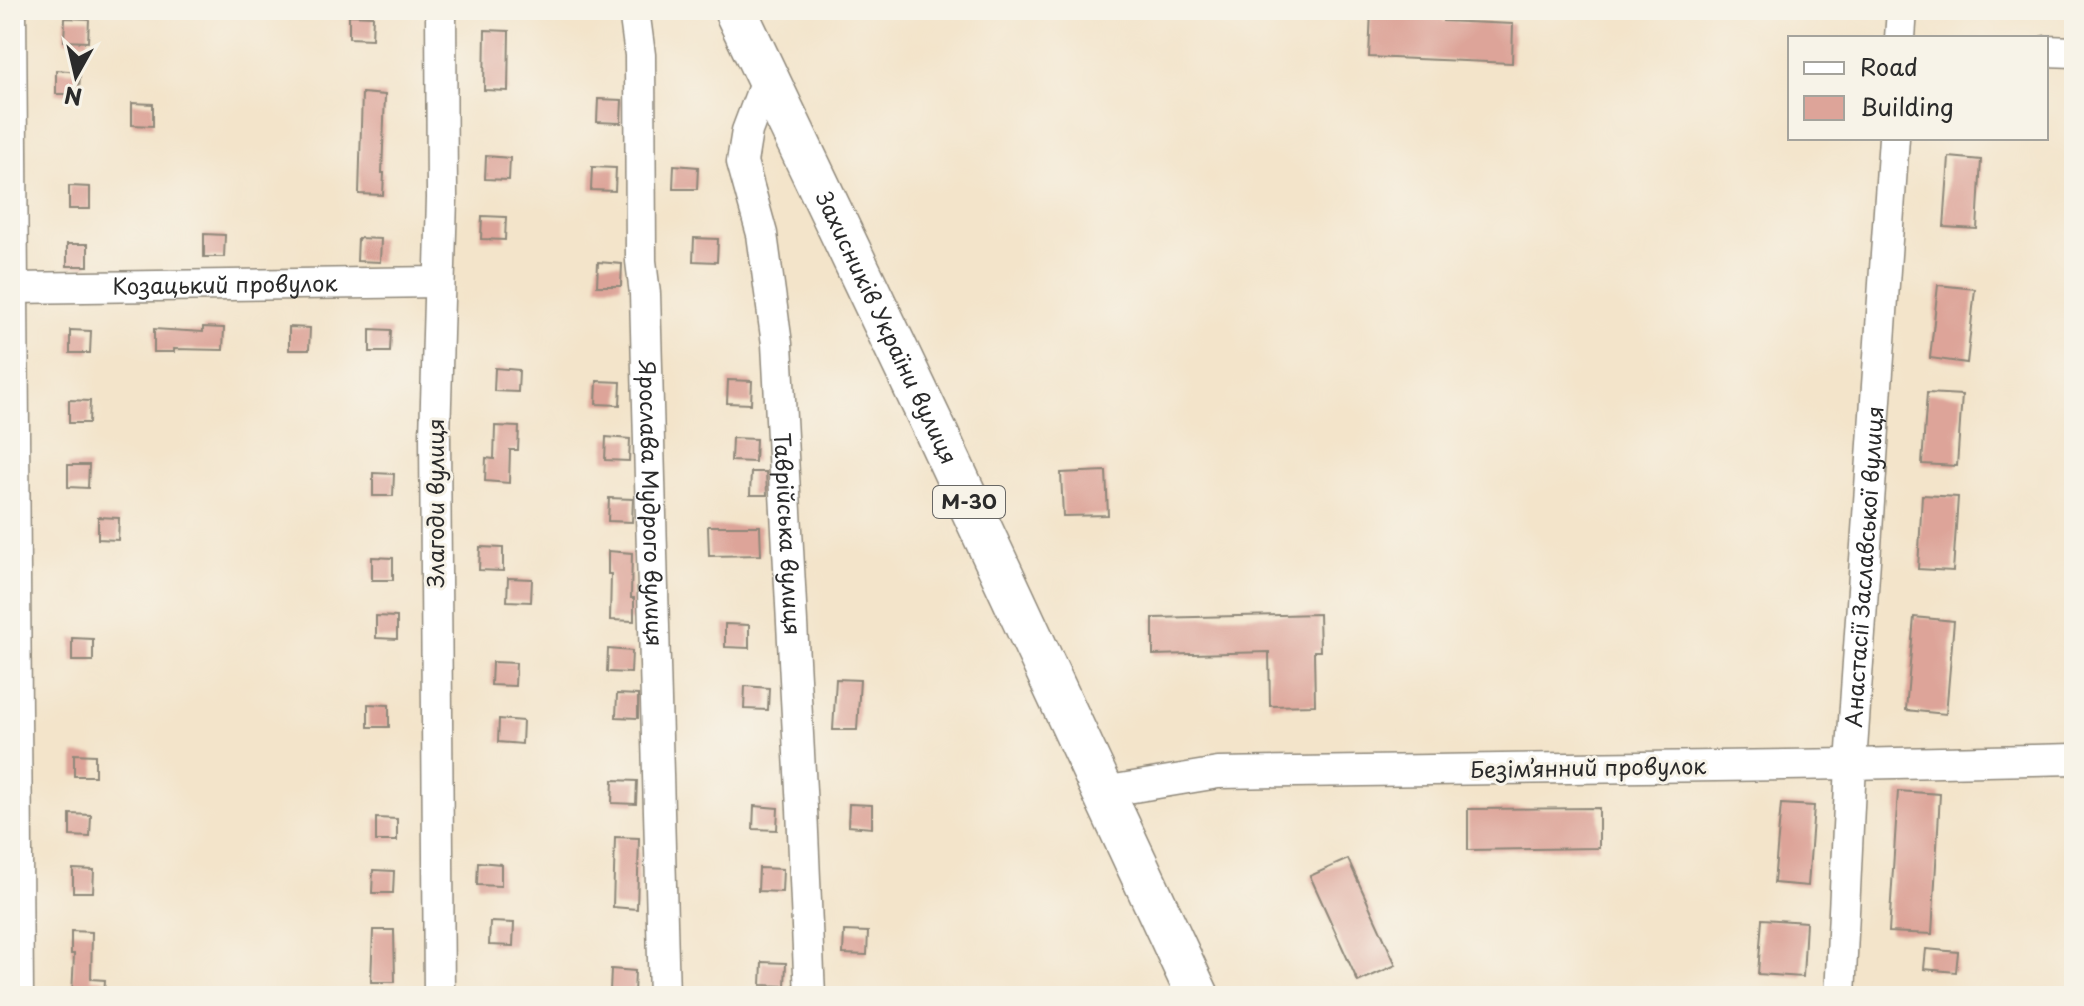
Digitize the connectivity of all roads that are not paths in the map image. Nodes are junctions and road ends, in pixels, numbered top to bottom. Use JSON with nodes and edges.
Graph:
{"nodes":[{"id":1,"x":11,"y":10,"type":"edge"},
{"id":2,"x":441,"y":10,"type":"edge"},
{"id":3,"x":634,"y":10,"type":"edge"},
{"id":4,"x":735,"y":10,"type":"edge"},
{"id":5,"x":1902,"y":10,"type":"edge"},
{"id":6,"x":1900,"y":36,"type":"edge"},
{"id":7,"x":2048,"y":51,"type":"edge"},
{"id":8,"x":2074,"y":52,"type":"edge"},
{"id":9,"x":767,"y":78,"type":"junction"},
{"id":10,"x":1894,"y":140,"type":"edge"},
{"id":11,"x":439,"y":282,"type":"junction"},
{"id":12,"x":13,"y":288,"type":"junction"},
{"id":13,"x":2074,"y":759,"type":"edge"},
{"id":14,"x":1851,"y":764,"type":"junction"},
{"id":15,"x":1103,"y":792,"type":"junction"},
{"id":16,"x":18,"y":996,"type":"edge"},
{"id":17,"x":439,"y":996,"type":"edge"},
{"id":18,"x":664,"y":996,"type":"edge"},
{"id":19,"x":810,"y":996,"type":"edge"},
{"id":20,"x":1198,"y":996,"type":"edge"},
{"id":21,"x":1840,"y":996,"type":"edge"}],
"edges":[{"from":1,"to":12,"type":"street"},
{"from":2,"to":11,"type":"street","name":"Злагоди вулиця"},
{"from":3,"to":18,"type":"street","name":"Ярослава Мудрого вулиця"},
{"from":4,"to":9,"type":"highway","name":"Захисників України вулиця","number":"М-30"},
{"from":5,"to":6,"type":"street"},
{"from":7,"to":8,"type":"street"},
{"from":9,"to":15,"type":"highway","name":"Захисників України вулиця","number":"М-30"},
{"from":9,"to":19,"type":"street","name":"Таврійська вулиця"},
{"from":10,"to":14,"type":"street","name":"Анастасії Заславської вулиця"},
{"from":11,"to":12,"type":"street","name":"Козацький провулок"},
{"from":11,"to":17,"type":"street","name":"Злагоди вулиця"},
{"from":12,"to":16,"type":"street"},
{"from":13,"to":14,"type":"street","name":"Безімʼянний провулок"},
{"from":14,"to":15,"type":"street","name":"Безімʼянний провулок"},
{"from":14,"to":21,"type":"street","name":"Анастасії Заславської вулиця"},
{"from":15,"to":20,"type":"highway","name":"Захисників України вулиця","number":"М-30"}]}
